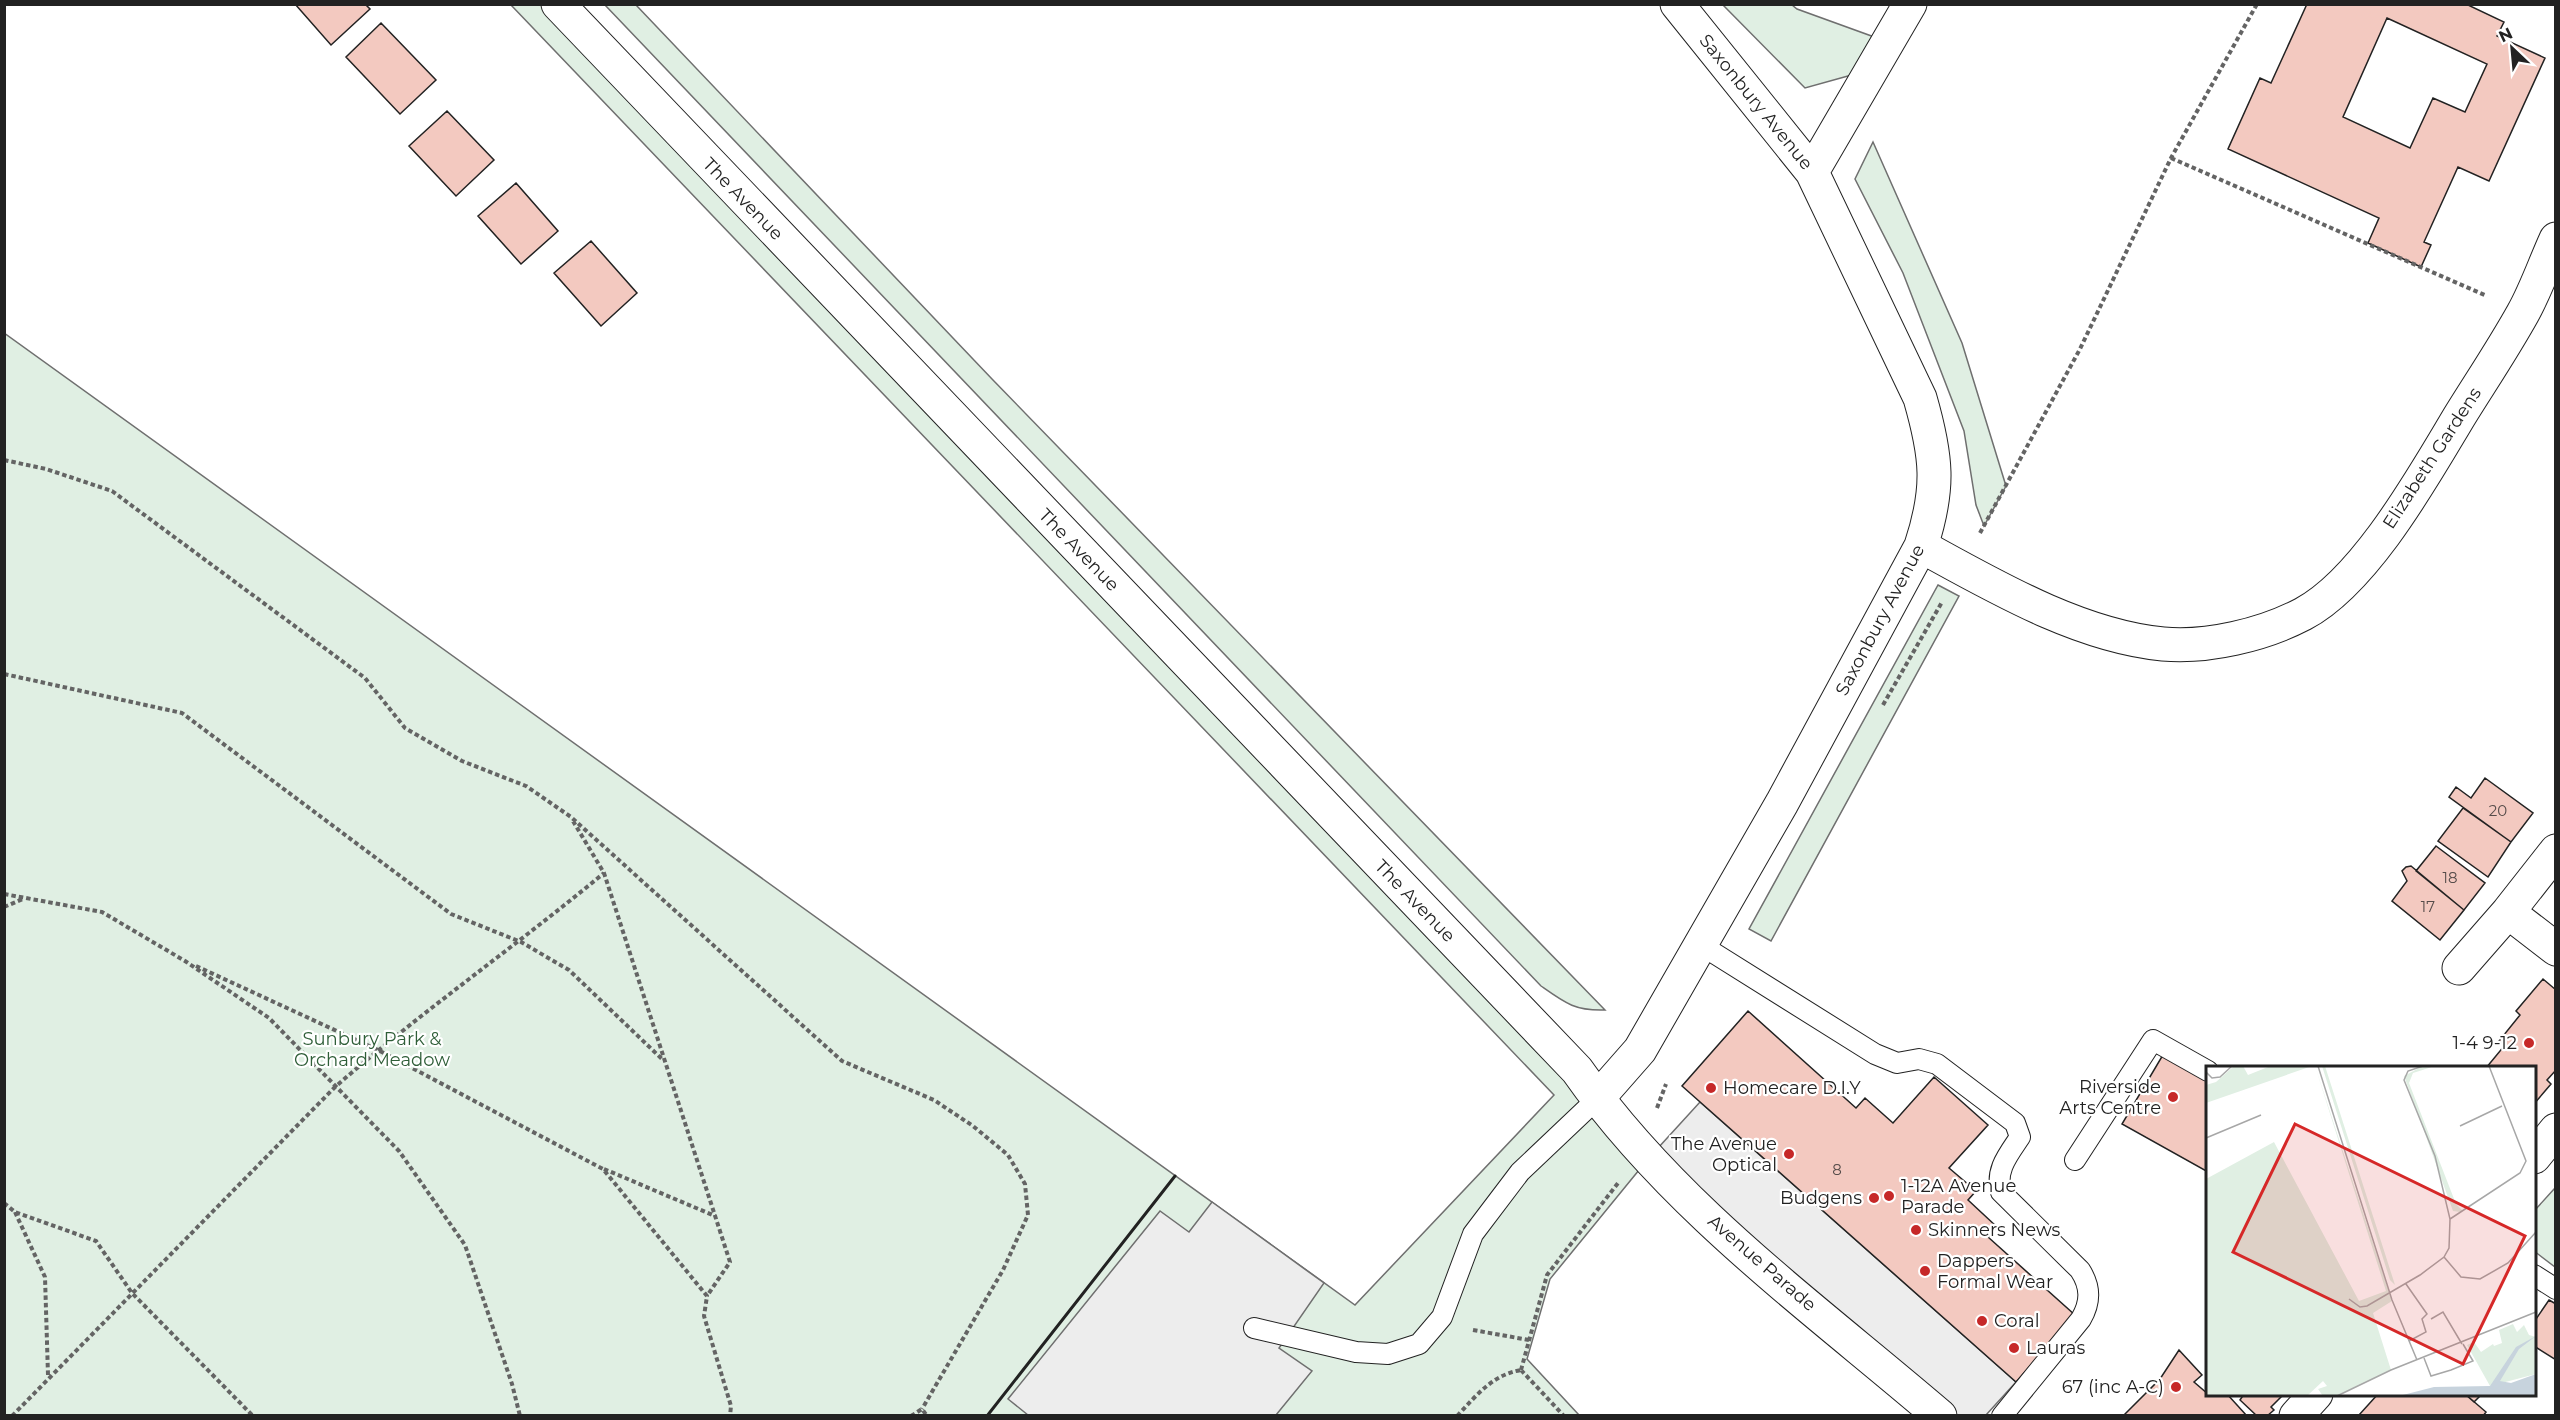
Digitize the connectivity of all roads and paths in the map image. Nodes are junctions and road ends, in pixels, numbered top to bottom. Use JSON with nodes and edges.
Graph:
{"nodes":[{"id":1,"x":558,"y":4,"type":"edge"},
{"id":2,"x":1677,"y":4,"type":"edge"},
{"id":3,"x":1910,"y":4,"type":"edge"},
{"id":4,"x":2171,"y":158,"type":"dead end"},
{"id":5,"x":1812,"y":172,"type":"junction"},
{"id":6,"x":2556,"y":239,"type":"edge"},
{"id":7,"x":2524,"y":312,"type":"junction"},
{"id":8,"x":4,"y":460,"type":"edge"},
{"id":9,"x":1921,"y":546,"type":"junction"},
{"id":10,"x":4,"y":674,"type":"edge"},
{"id":11,"x":572,"y":818,"type":"junction"},
{"id":12,"x":2556,"y":850,"type":"edge"},
{"id":13,"x":604,"y":873,"type":"junction"},
{"id":14,"x":4,"y":894,"type":"edge"},
{"id":15,"x":25,"y":898,"type":"junction"},
{"id":16,"x":4,"y":907,"type":"edge"},
{"id":17,"x":2508,"y":912,"type":"junction"},
{"id":18,"x":521,"y":942,"type":"junction"},
{"id":19,"x":1701,"y":945,"type":"junction"},
{"id":20,"x":2556,"y":949,"type":"edge"},
{"id":21,"x":185,"y":961,"type":"junction"},
{"id":22,"x":2458,"y":968,"type":"dead end"},
{"id":23,"x":378,"y":1050,"type":"junction"},
{"id":24,"x":663,"y":1060,"type":"junction"},
{"id":25,"x":2206,"y":1070,"type":"edge"},
{"id":26,"x":335,"y":1087,"type":"junction"},
{"id":27,"x":1597,"y":1099,"type":"junction"},
{"id":28,"x":2556,"y":1131,"type":"edge"},
{"id":29,"x":1641,"y":1152,"type":"junction"},
{"id":30,"x":2536,"y":1156,"type":"edge"},
{"id":31,"x":2076,"y":1160,"type":"dead end"},
{"id":32,"x":603,"y":1169,"type":"junction"},
{"id":33,"x":4,"y":1203,"type":"edge"},
{"id":34,"x":15,"y":1212,"type":"junction"},
{"id":35,"x":715,"y":1216,"type":"junction"},
{"id":36,"x":2536,"y":1276,"type":"edge"},
{"id":37,"x":2556,"y":1289,"type":"edge"},
{"id":38,"x":132,"y":1293,"type":"junction"},
{"id":39,"x":707,"y":1296,"type":"junction"},
{"id":40,"x":1437,"y":1323,"type":"junction"},
{"id":41,"x":1254,"y":1328,"type":"dead end"},
{"id":42,"x":1529,"y":1340,"type":"junction"},
{"id":43,"x":1521,"y":1370,"type":"junction"},
{"id":44,"x":48,"y":1376,"type":"junction"},
{"id":45,"x":2315,"y":1396,"type":"edge"},
{"id":46,"x":922,"y":1408,"type":"junction"},
{"id":47,"x":12,"y":1416,"type":"edge"},
{"id":48,"x":253,"y":1416,"type":"edge"},
{"id":49,"x":520,"y":1416,"type":"edge"},
{"id":50,"x":730,"y":1416,"type":"edge"},
{"id":51,"x":911,"y":1416,"type":"edge"},
{"id":52,"x":927,"y":1416,"type":"edge"},
{"id":53,"x":1457,"y":1416,"type":"edge"},
{"id":54,"x":1564,"y":1416,"type":"edge"},
{"id":55,"x":1940,"y":1416,"type":"edge"},
{"id":56,"x":2001,"y":1416,"type":"edge"},
{"id":57,"x":2296,"y":1416,"type":"edge"}],
"edges":[{"from":1,"to":27,"type":"street","name":"The Avenue"},
{"from":2,"to":5,"type":"street","name":"Saxonbury Avenue"},
{"from":3,"to":5,"type":"street"},
{"from":4,"to":7,"type":"path"},
{"from":5,"to":9,"type":"street","name":"Saxonbury Avenue"},
{"from":6,"to":7,"type":"street","name":"Elizabeth Gardens"},
{"from":7,"to":9,"type":"street","name":"Elizabeth Gardens"},
{"from":8,"to":11,"type":"path"},
{"from":9,"to":19,"type":"street","name":"Saxonbury Avenue"},
{"from":10,"to":18,"type":"path"},
{"from":11,"to":13,"type":"path"},
{"from":11,"to":46,"type":"path"},
{"from":12,"to":17,"type":"street"},
{"from":13,"to":18,"type":"path"},
{"from":13,"to":24,"type":"path"},
{"from":14,"to":15,"type":"path"},
{"from":15,"to":16,"type":"path"},
{"from":15,"to":21,"type":"path"},
{"from":17,"to":20,"type":"street"},
{"from":17,"to":22,"type":"street"},
{"from":18,"to":23,"type":"path"},
{"from":18,"to":24,"type":"path"},
{"from":19,"to":27,"type":"street","name":"Saxonbury Avenue"},
{"from":19,"to":56,"type":"lane"},
{"from":21,"to":23,"type":"path"},
{"from":21,"to":26,"type":"path"},
{"from":23,"to":26,"type":"path"},
{"from":23,"to":32,"type":"path"},
{"from":24,"to":35,"type":"path"},
{"from":25,"to":31,"type":"lane"},
{"from":26,"to":38,"type":"path"},
{"from":26,"to":49,"type":"path"},
{"from":27,"to":29,"type":"street","name":"Avenue Parade"},
{"from":27,"to":40,"type":"lane"},
{"from":28,"to":30,"type":"street"},
{"from":29,"to":42,"type":"path"},
{"from":29,"to":55,"type":"street","name":"Avenue Parade"},
{"from":32,"to":35,"type":"path"},
{"from":32,"to":39,"type":"path"},
{"from":33,"to":34,"type":"path"},
{"from":34,"to":38,"type":"path"},
{"from":34,"to":44,"type":"path"},
{"from":35,"to":39,"type":"path"},
{"from":36,"to":37,"type":"lane"},
{"from":38,"to":44,"type":"path"},
{"from":38,"to":48,"type":"path"},
{"from":39,"to":50,"type":"path"},
{"from":40,"to":41,"type":"lane"},
{"from":40,"to":42,"type":"path"},
{"from":42,"to":43,"type":"path"},
{"from":43,"to":53,"type":"path"},
{"from":43,"to":54,"type":"path"},
{"from":44,"to":47,"type":"path"},
{"from":45,"to":57,"type":"street"},
{"from":46,"to":51,"type":"path"},
{"from":46,"to":52,"type":"path"}]}
